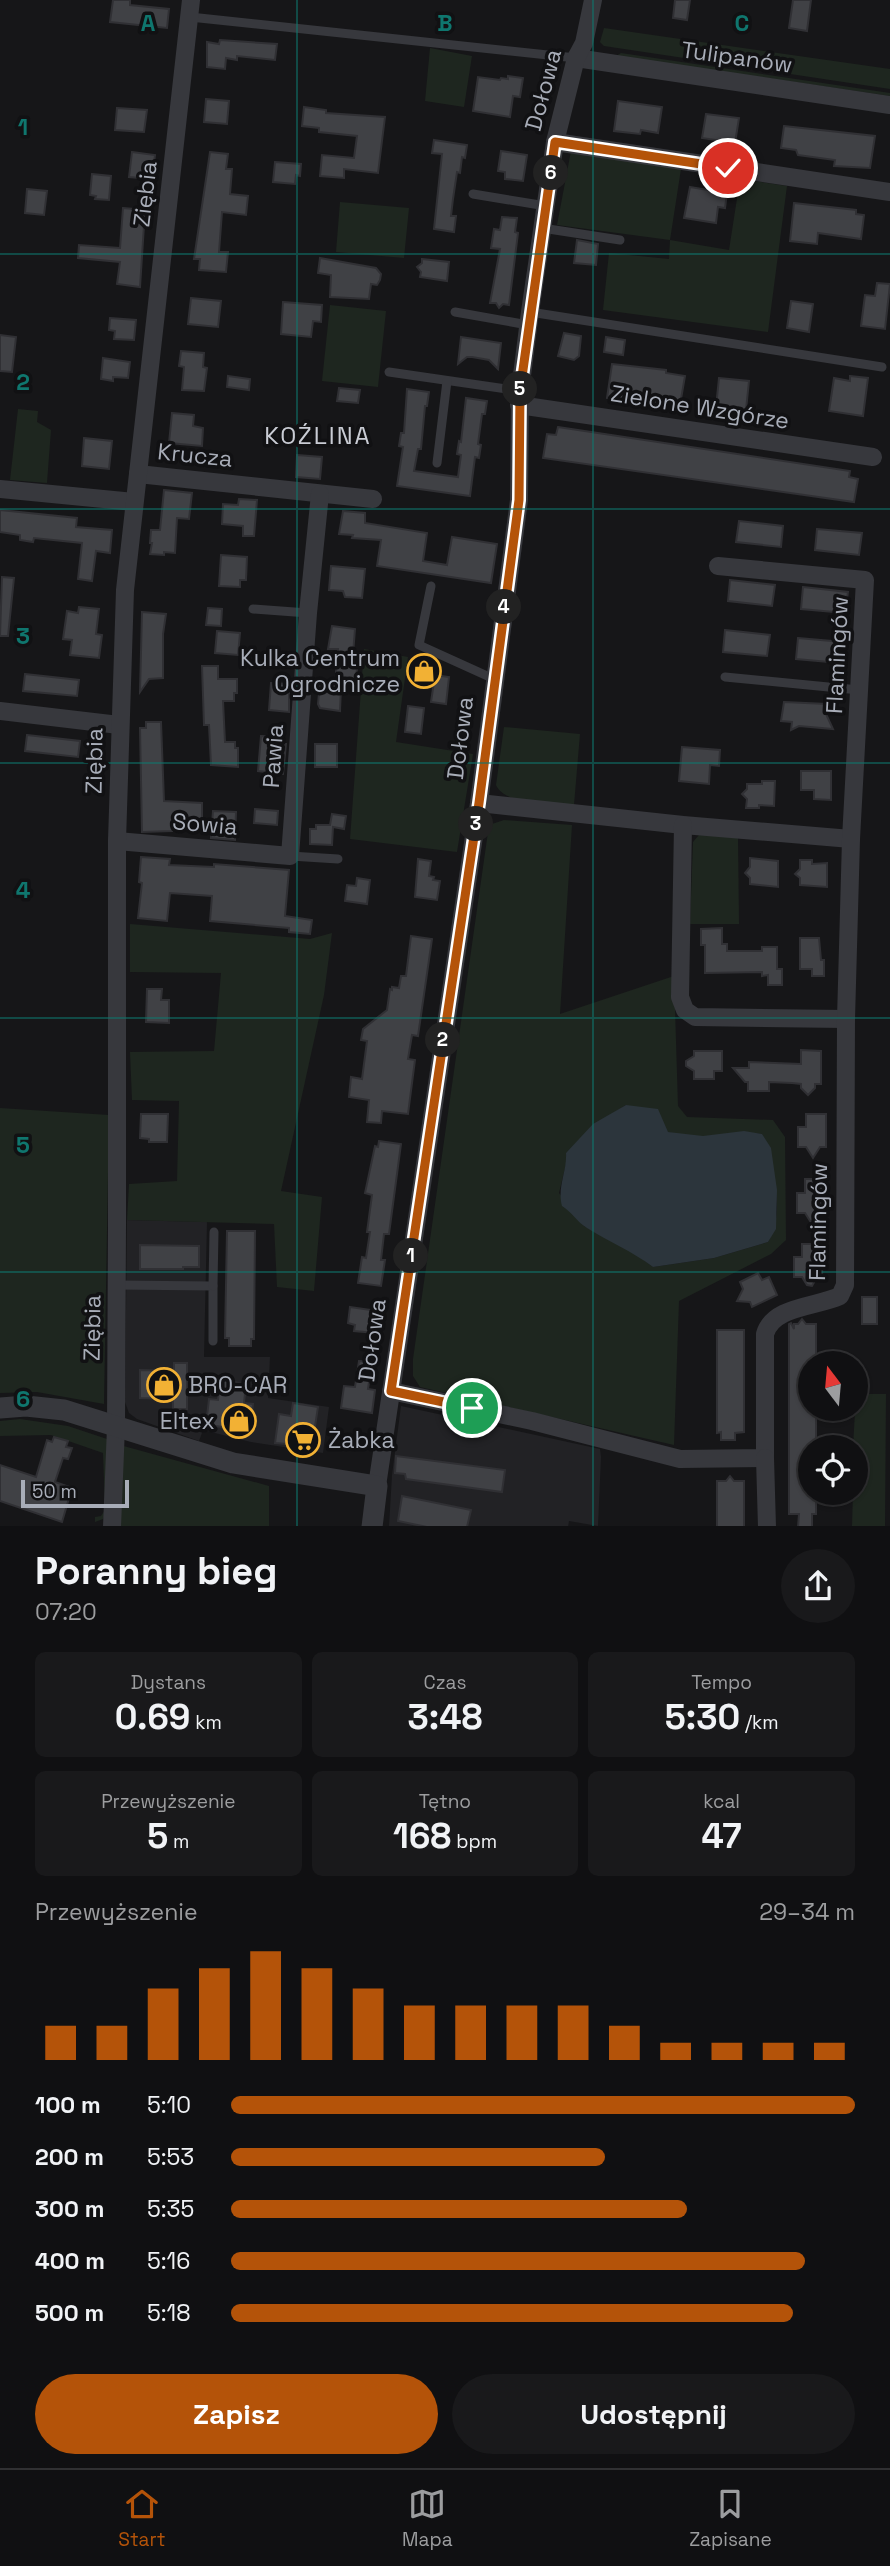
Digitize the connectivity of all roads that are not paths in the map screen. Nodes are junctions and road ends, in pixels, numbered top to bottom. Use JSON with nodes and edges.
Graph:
{"nodes":[{"id":1,"x":593,"y":0,"type":"edge"},
{"id":2,"x":191,"y":8,"type":"edge"},
{"id":3,"x":576,"y":58,"type":"junction"},
{"id":4,"x":890,"y":104,"type":"edge"},
{"id":5,"x":555,"y":142,"type":"junction"},
{"id":6,"x":890,"y":192,"type":"edge"},
{"id":7,"x":473,"y":194,"type":"dead end"},
{"id":8,"x":545,"y":206,"type":"junction"},
{"id":9,"x":542,"y":228,"type":"junction"},
{"id":10,"x":620,"y":240,"type":"dead end"},
{"id":11,"x":455,"y":312,"type":"dead end"},
{"id":12,"x":529,"y":319,"type":"junction"},
{"id":13,"x":882,"y":367,"type":"dead end"},
{"id":14,"x":389,"y":372,"type":"dead end"},
{"id":15,"x":447,"y":381,"type":"junction"},
{"id":16,"x":520,"y":398,"type":"junction"},
{"id":17,"x":873,"y":457,"type":"dead end"},
{"id":18,"x":437,"y":463,"type":"dead end"},
{"id":19,"x":138,"y":474,"type":"junction"},
{"id":20,"x":0,"y":489,"type":"edge"},
{"id":21,"x":320,"y":494,"type":"junction"},
{"id":22,"x":373,"y":499,"type":"dead end"},
{"id":23,"x":134,"y":502,"type":"junction"},
{"id":24,"x":718,"y":566,"type":"dead end"},
{"id":25,"x":431,"y":586,"type":"dead end"},
{"id":26,"x":253,"y":609,"type":"dead end"},
{"id":27,"x":308,"y":613,"type":"junction"},
{"id":28,"x":725,"y":677,"type":"dead end"},
{"id":29,"x":494,"y":679,"type":"junction"},
{"id":30,"x":859,"y":690,"type":"junction"},
{"id":31,"x":0,"y":711,"type":"edge"},
{"id":32,"x":119,"y":725,"type":"junction"},
{"id":33,"x":479,"y":803,"type":"junction"},
{"id":34,"x":683,"y":825,"type":"junction"},
{"id":35,"x":851,"y":839,"type":"junction"},
{"id":36,"x":117,"y":841,"type":"junction"},
{"id":37,"x":290,"y":856,"type":"junction"},
{"id":38,"x":338,"y":859,"type":"dead end"},
{"id":39,"x":846,"y":1019,"type":"junction"},
{"id":40,"x":214,"y":1232,"type":"dead end"},
{"id":41,"x":117,"y":1285,"type":"junction"},
{"id":42,"x":213,"y":1286,"type":"junction"},
{"id":43,"x":213,"y":1341,"type":"dead end"},
{"id":44,"x":391,"y":1391,"type":"junction"},
{"id":45,"x":0,"y":1408,"type":"edge"},
{"id":46,"x":116,"y":1427,"type":"junction"},
{"id":47,"x":765,"y":1458,"type":"junction"},
{"id":48,"x":377,"y":1486,"type":"junction"},
{"id":49,"x":112,"y":1526,"type":"edge"},
{"id":50,"x":372,"y":1526,"type":"edge"},
{"id":51,"x":767,"y":1526,"type":"edge"}],
"edges":[{"from":1,"to":3,"type":"street","name":"Dołowa"},
{"from":2,"to":3,"type":"lane"},
{"from":2,"to":19,"type":"street","name":"Ziębia"},
{"from":3,"to":4,"type":"street","name":"Tulipanów"},
{"from":3,"to":5,"type":"street","name":"Dołowa"},
{"from":5,"to":6,"type":"street"},
{"from":5,"to":8,"type":"street","name":"Dołowa"},
{"from":7,"to":8,"type":"lane"},
{"from":8,"to":9,"type":"street","name":"Dołowa"},
{"from":9,"to":10,"type":"lane"},
{"from":9,"to":12,"type":"street","name":"Dołowa"},
{"from":11,"to":12,"type":"lane"},
{"from":12,"to":13,"type":"lane"},
{"from":12,"to":16,"type":"street","name":"Dołowa"},
{"from":14,"to":15,"type":"lane"},
{"from":15,"to":16,"type":"lane"},
{"from":15,"to":18,"type":"lane"},
{"from":16,"to":17,"type":"street","name":"Zielone Wzgórze"},
{"from":16,"to":29,"type":"street","name":"Dołowa"},
{"from":19,"to":21,"type":"street","name":"Krucza"},
{"from":19,"to":23,"type":"street","name":"Ziębia"},
{"from":20,"to":23,"type":"street"},
{"from":21,"to":22,"type":"street","name":"Krucza"},
{"from":21,"to":27,"type":"street","name":"Pawia"},
{"from":23,"to":32,"type":"street","name":"Ziębia"},
{"from":24,"to":30,"type":"street","name":"Flamingów"},
{"from":25,"to":29,"type":"lane"},
{"from":26,"to":27,"type":"lane"},
{"from":27,"to":37,"type":"street","name":"Pawia"},
{"from":28,"to":30,"type":"lane"},
{"from":29,"to":33,"type":"street","name":"Dołowa"},
{"from":30,"to":35,"type":"street","name":"Flamingów"},
{"from":31,"to":32,"type":"street"},
{"from":32,"to":36,"type":"street","name":"Ziębia"},
{"from":33,"to":34,"type":"street"},
{"from":33,"to":44,"type":"street","name":"Dołowa"},
{"from":34,"to":35,"type":"street"},
{"from":34,"to":39,"type":"street"},
{"from":35,"to":39,"type":"street","name":"Flamingów"},
{"from":36,"to":37,"type":"street","name":"Sowia"},
{"from":36,"to":41,"type":"street","name":"Ziębia"},
{"from":37,"to":38,"type":"lane"},
{"from":39,"to":47,"type":"street","name":"Flamingów"},
{"from":40,"to":42,"type":"lane"},
{"from":41,"to":42,"type":"lane"},
{"from":41,"to":46,"type":"street","name":"Ziębia"},
{"from":42,"to":43,"type":"lane"},
{"from":44,"to":47,"type":"street"},
{"from":44,"to":48,"type":"street","name":"Dołowa"},
{"from":45,"to":46,"type":"street"},
{"from":46,"to":48,"type":"street"},
{"from":46,"to":49,"type":"street","name":"Ziębia"},
{"from":47,"to":51,"type":"street","name":"Flamingów"},
{"from":48,"to":50,"type":"street","name":"Dołowa"}]}
